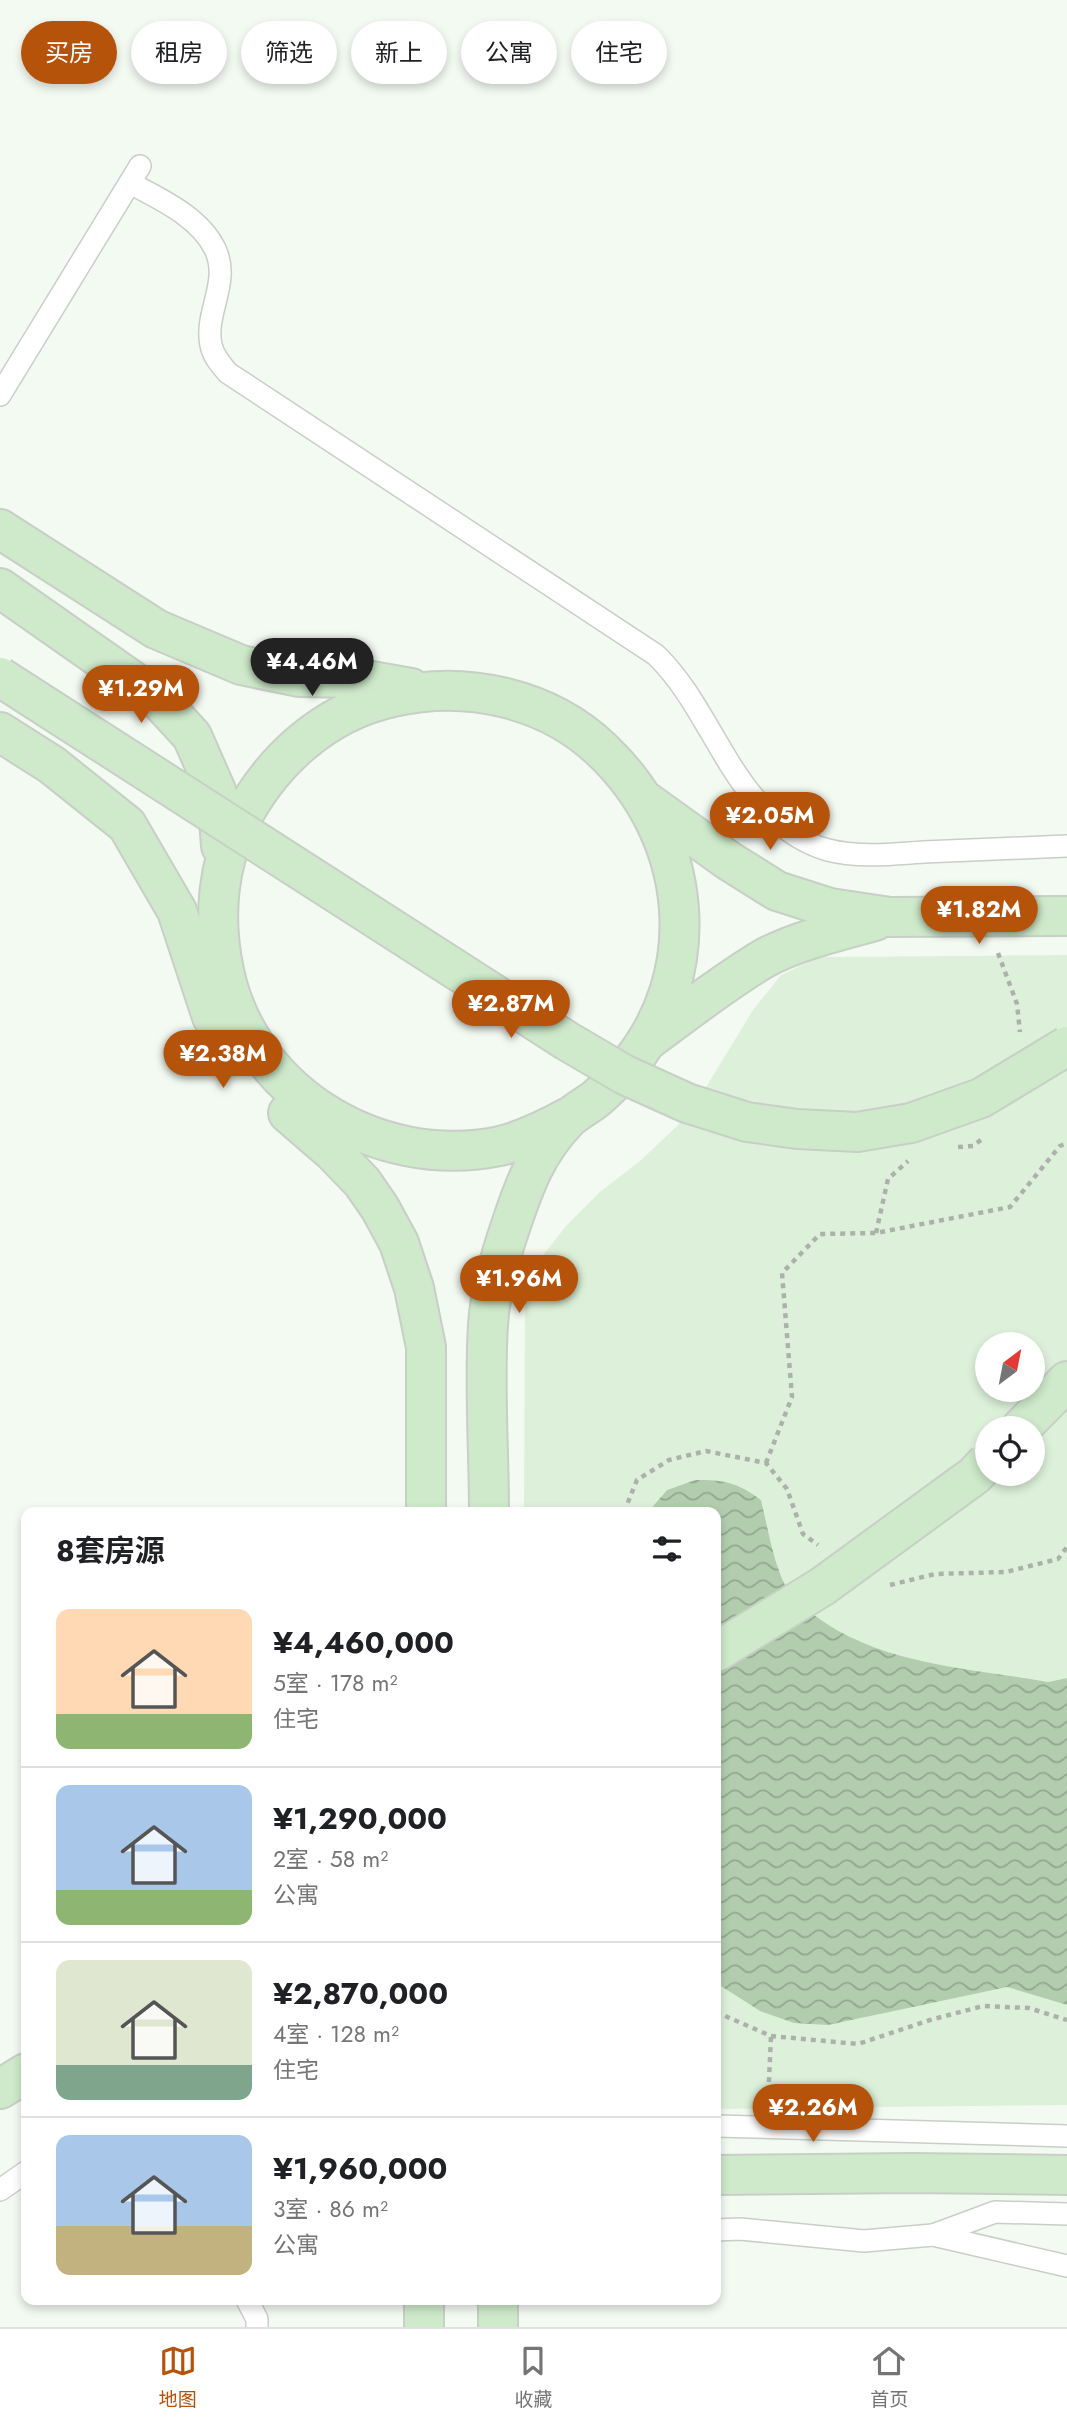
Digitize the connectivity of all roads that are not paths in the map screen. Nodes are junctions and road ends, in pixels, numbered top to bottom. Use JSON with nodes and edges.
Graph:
{"nodes":[{"id":1,"x":0,"y":395,"type":"edge"},
{"id":2,"x":0,"y":507,"type":"edge"},
{"id":3,"x":13,"y":537,"type":"edge"},
{"id":4,"x":0,"y":588,"type":"edge"},
{"id":5,"x":0,"y":677,"type":"edge"},
{"id":6,"x":427,"y":691,"type":"junction"},
{"id":7,"x":0,"y":732,"type":"edge"},
{"id":8,"x":646,"y":801,"type":"junction"},
{"id":9,"x":1067,"y":846,"type":"edge"},
{"id":10,"x":218,"y":905,"type":"junction"},
{"id":11,"x":1067,"y":916,"type":"edge"},
{"id":12,"x":890,"y":917,"type":"junction"},
{"id":13,"x":224,"y":976,"type":"junction"},
{"id":14,"x":646,"y":1042,"type":"junction"},
{"id":15,"x":1067,"y":1046,"type":"edge"},
{"id":16,"x":245,"y":1070,"type":"junction"},
{"id":17,"x":329,"y":1118,"type":"junction"},
{"id":18,"x":569,"y":1118,"type":"junction"},
{"id":19,"x":1067,"y":1381,"type":"edge"},
{"id":20,"x":1033,"y":1416,"type":"edge"},
{"id":21,"x":975,"y":1475,"type":"edge"},
{"id":22,"x":426,"y":1507,"type":"edge"},
{"id":23,"x":489,"y":1507,"type":"edge"},
{"id":24,"x":721,"y":1649,"type":"edge"},
{"id":25,"x":21,"y":2076,"type":"edge"},
{"id":26,"x":0,"y":2089,"type":"edge"},
{"id":27,"x":721,"y":2126,"type":"edge"},
{"id":28,"x":1067,"y":2136,"type":"edge"},
{"id":29,"x":21,"y":2175,"type":"edge"},
{"id":30,"x":721,"y":2175,"type":"edge"},
{"id":31,"x":1067,"y":2175,"type":"edge"},
{"id":32,"x":0,"y":2190,"type":"edge"},
{"id":33,"x":1067,"y":2214,"type":"edge"},
{"id":34,"x":721,"y":2230,"type":"edge"},
{"id":35,"x":933,"y":2235,"type":"junction"},
{"id":36,"x":1067,"y":2266,"type":"edge"},
{"id":37,"x":250,"y":2305,"type":"edge"},
{"id":38,"x":424,"y":2305,"type":"edge"},
{"id":39,"x":498,"y":2305,"type":"edge"},
{"id":40,"x":257,"y":2327,"type":"edge"},
{"id":41,"x":424,"y":2327,"type":"edge"},
{"id":42,"x":498,"y":2327,"type":"edge"}],
"edges":[{"from":1,"to":9,"type":"lane"},
{"from":2,"to":3,"type":"lane"},
{"from":3,"to":6,"type":"main road"},
{"from":4,"to":10,"type":"main road"},
{"from":5,"to":15,"type":"main road","bridge":true},
{"from":6,"to":8,"type":"main road"},
{"from":6,"to":10,"type":"main road"},
{"from":7,"to":16,"type":"main road"},
{"from":8,"to":12,"type":"main road"},
{"from":8,"to":14,"type":"main road"},
{"from":10,"to":13,"type":"main road"},
{"from":11,"to":12,"type":"main road"},
{"from":12,"to":14,"type":"main road"},
{"from":13,"to":16,"type":"main road"},
{"from":13,"to":17,"type":"main road"},
{"from":14,"to":18,"type":"main road"},
{"from":16,"to":17,"type":"main road"},
{"from":16,"to":22,"type":"main road"},
{"from":17,"to":18,"type":"main road"},
{"from":18,"to":23,"type":"main road"},
{"from":19,"to":20,"type":"main road"},
{"from":21,"to":24,"type":"main road","bridge":true},
{"from":25,"to":26,"type":"main road"},
{"from":27,"to":28,"type":"lane"},
{"from":29,"to":32,"type":"lane"},
{"from":30,"to":31,"type":"main road"},
{"from":33,"to":35,"type":"lane"},
{"from":34,"to":35,"type":"lane"},
{"from":35,"to":36,"type":"lane"},
{"from":37,"to":40,"type":"lane"},
{"from":38,"to":41,"type":"main road"},
{"from":39,"to":42,"type":"main road"}]}
